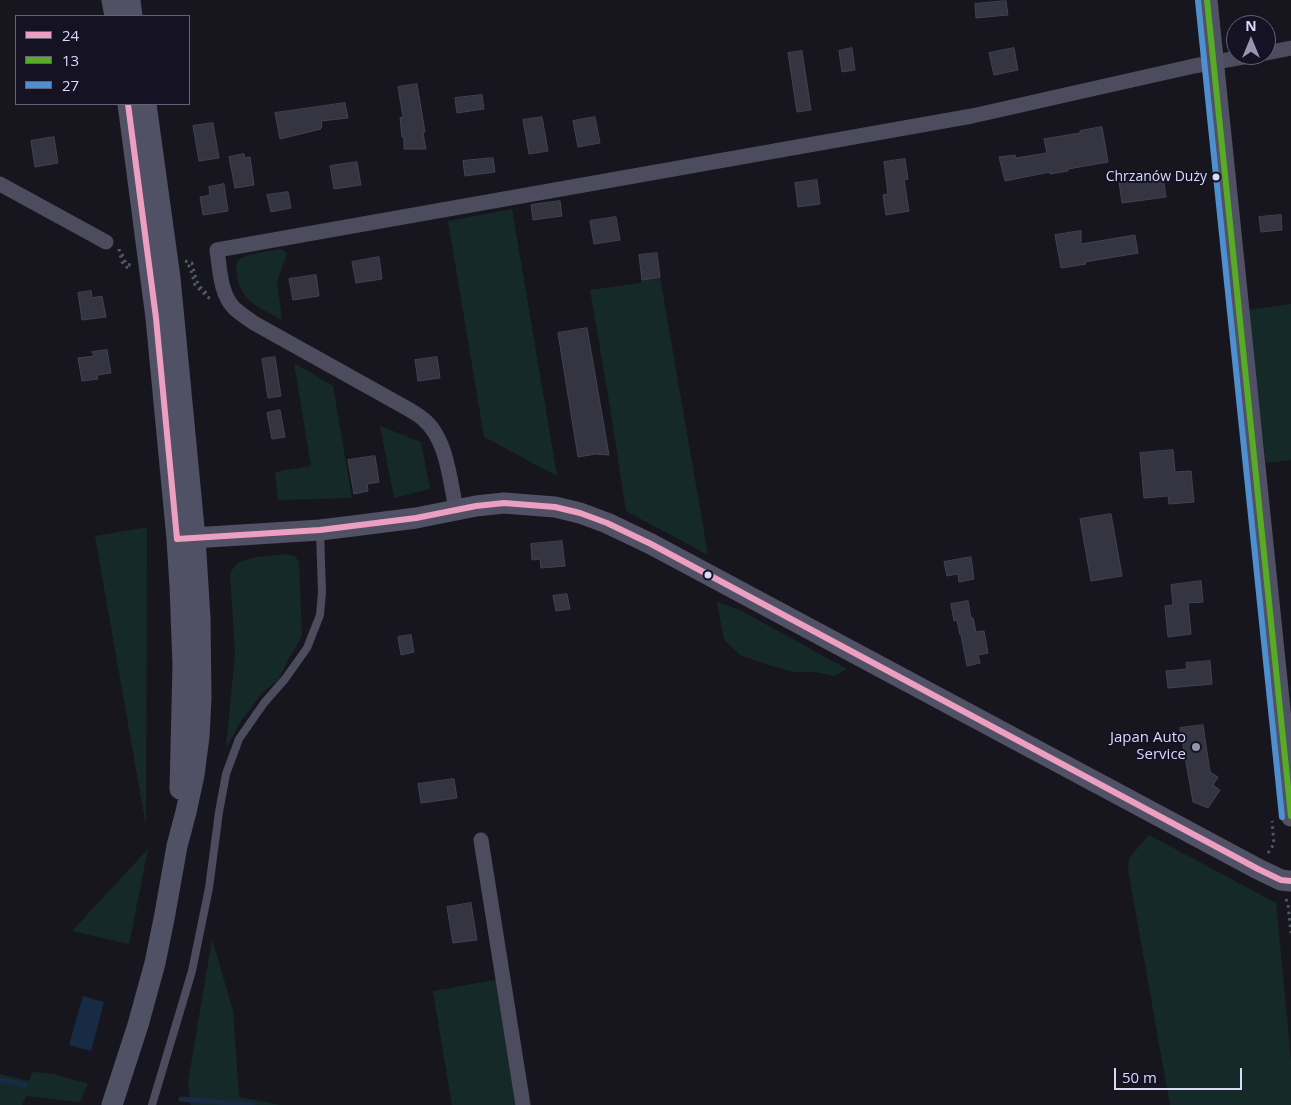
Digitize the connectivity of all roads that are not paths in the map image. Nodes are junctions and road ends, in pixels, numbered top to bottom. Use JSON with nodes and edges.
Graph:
{"nodes":[{"id":1,"x":112,"y":0,"type":"edge"},
{"id":2,"x":130,"y":0,"type":"edge"},
{"id":3,"x":1207,"y":0,"type":"edge"},
{"id":4,"x":114,"y":15,"type":"edge"},
{"id":5,"x":132,"y":15,"type":"edge"},
{"id":6,"x":1291,"y":48,"type":"edge"},
{"id":7,"x":1276,"y":51,"type":"edge"},
{"id":8,"x":1226,"y":60,"type":"edge"},
{"id":9,"x":1213,"y":63,"type":"junction"},
{"id":10,"x":128,"y":105,"type":"edge"},
{"id":11,"x":146,"y":105,"type":"edge"},
{"id":12,"x":0,"y":184,"type":"edge"},
{"id":13,"x":102,"y":240,"type":"road end"},
{"id":14,"x":456,"y":509,"type":"junction"},
{"id":15,"x":320,"y":530,"type":"junction"},
{"id":16,"x":186,"y":538,"type":"junction"},
{"id":17,"x":1291,"y":816,"type":"edge"},
{"id":18,"x":481,"y":840,"type":"dead end"},
{"id":19,"x":1291,"y":881,"type":"edge"},
{"id":20,"x":112,"y":1105,"type":"edge"},
{"id":21,"x":152,"y":1105,"type":"edge"},
{"id":22,"x":524,"y":1105,"type":"edge"}],
"edges":[{"from":1,"to":4,"type":"street"},
{"from":2,"to":5,"type":"street"},
{"from":3,"to":9,"type":"street"},
{"from":6,"to":7,"type":"street"},
{"from":8,"to":9,"type":"street"},
{"from":9,"to":14,"type":"street"},
{"from":9,"to":17,"type":"street"},
{"from":10,"to":16,"type":"street"},
{"from":11,"to":16,"type":"street"},
{"from":12,"to":13,"type":"street"},
{"from":14,"to":15,"type":"street"},
{"from":14,"to":19,"type":"street"},
{"from":15,"to":16,"type":"street"},
{"from":15,"to":21,"type":"lane"},
{"from":16,"to":20,"type":"street"},
{"from":18,"to":22,"type":"street"}]}
